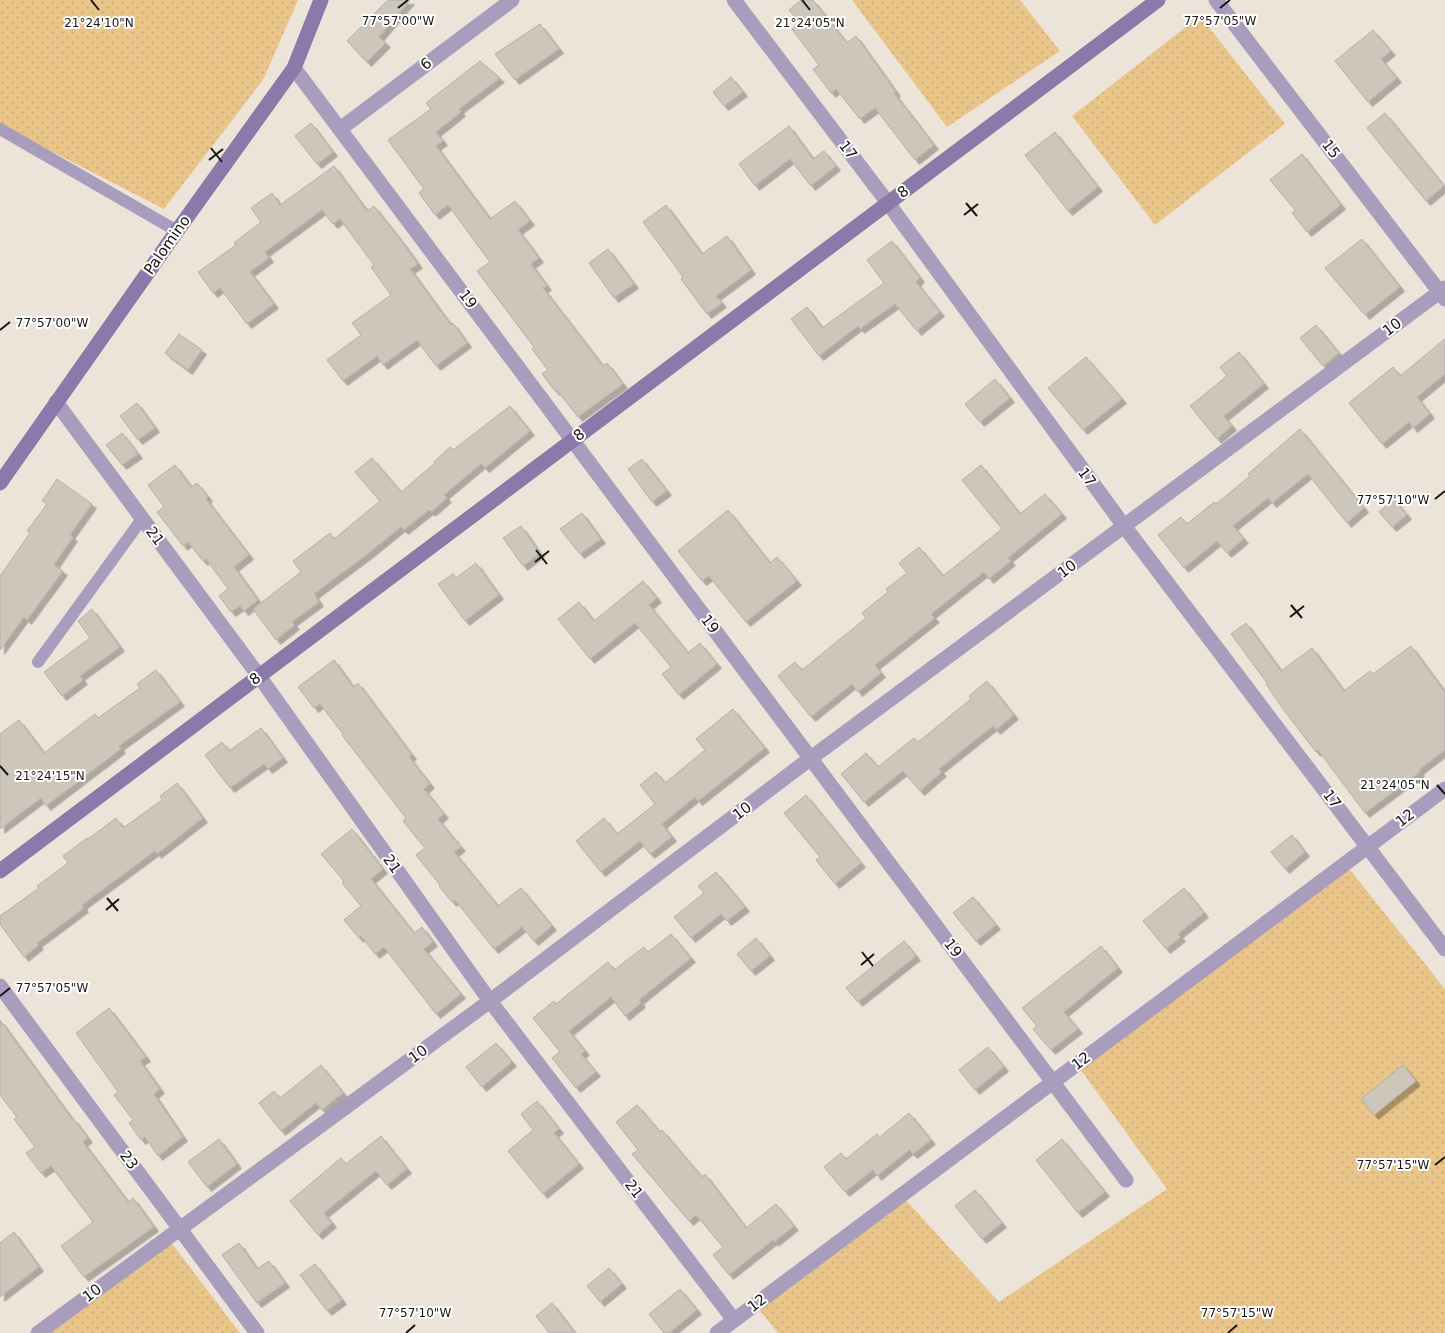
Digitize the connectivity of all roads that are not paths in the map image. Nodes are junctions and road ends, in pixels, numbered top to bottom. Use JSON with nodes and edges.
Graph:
{"nodes":[{"id":1,"x":322,"y":0,"type":"edge"},
{"id":2,"x":512,"y":0,"type":"edge"},
{"id":3,"x":734,"y":0,"type":"edge"},
{"id":4,"x":1158,"y":0,"type":"edge"},
{"id":5,"x":1216,"y":0,"type":"edge"},
{"id":6,"x":294,"y":68,"type":"junction"},
{"id":7,"x":0,"y":129,"type":"edge"},
{"id":8,"x":340,"y":129,"type":"junction"},
{"id":9,"x":888,"y":203,"type":"junction"},
{"id":10,"x":177,"y":231,"type":"junction"},
{"id":11,"x":1443,"y":293,"type":"edge"},
{"id":12,"x":56,"y":402,"type":"junction"},
{"id":13,"x":573,"y":440,"type":"junction"},
{"id":14,"x":0,"y":483,"type":"edge"},
{"id":15,"x":142,"y":519,"type":"junction"},
{"id":16,"x":1124,"y":526,"type":"junction"},
{"id":17,"x":38,"y":662,"type":"dead end"},
{"id":18,"x":259,"y":676,"type":"junction"},
{"id":19,"x":811,"y":758,"type":"junction"},
{"id":20,"x":1445,"y":789,"type":"edge"},
{"id":21,"x":1368,"y":846,"type":"junction"},
{"id":22,"x":0,"y":871,"type":"edge"},
{"id":23,"x":1445,"y":949,"type":"edge"},
{"id":24,"x":0,"y":986,"type":"edge"},
{"id":25,"x":490,"y":1001,"type":"junction"},
{"id":26,"x":1053,"y":1081,"type":"junction"},
{"id":27,"x":1126,"y":1180,"type":"dead end"},
{"id":28,"x":179,"y":1228,"type":"junction"},
{"id":29,"x":734,"y":1320,"type":"junction"},
{"id":30,"x":38,"y":1333,"type":"edge"},
{"id":31,"x":257,"y":1333,"type":"edge"},
{"id":32,"x":717,"y":1333,"type":"edge"}],
"edges":[{"from":1,"to":6,"type":"street","name":"Palomino"},
{"from":2,"to":8,"type":"street","name":"6"},
{"from":3,"to":9,"type":"street","name":"17"},
{"from":4,"to":9,"type":"street","name":"8"},
{"from":5,"to":11,"type":"street","name":"15"},
{"from":6,"to":8,"type":"street","name":"19"},
{"from":6,"to":10,"type":"street","name":"Palomino"},
{"from":7,"to":10,"type":"lane"},
{"from":8,"to":13,"type":"street","name":"19"},
{"from":9,"to":13,"type":"street","name":"8"},
{"from":9,"to":16,"type":"street","name":"17"},
{"from":10,"to":12,"type":"street","name":"Palomino"},
{"from":11,"to":16,"type":"street","name":"10"},
{"from":12,"to":14,"type":"street","name":"Palomino"},
{"from":12,"to":15,"type":"street","name":"21"},
{"from":13,"to":18,"type":"street","name":"8"},
{"from":13,"to":19,"type":"street","name":"19"},
{"from":15,"to":17,"type":"lane"},
{"from":15,"to":18,"type":"street","name":"21"},
{"from":16,"to":19,"type":"street","name":"10"},
{"from":16,"to":21,"type":"street","name":"17"},
{"from":18,"to":22,"type":"street","name":"8"},
{"from":18,"to":25,"type":"street","name":"21"},
{"from":19,"to":25,"type":"street","name":"10"},
{"from":19,"to":26,"type":"street","name":"19"},
{"from":20,"to":21,"type":"street","name":"12"},
{"from":21,"to":23,"type":"street","name":"17"},
{"from":21,"to":26,"type":"street","name":"12"},
{"from":24,"to":28,"type":"street","name":"23"},
{"from":25,"to":28,"type":"street","name":"10"},
{"from":25,"to":29,"type":"street","name":"21"},
{"from":26,"to":27,"type":"street","name":"19"},
{"from":26,"to":29,"type":"street","name":"12"},
{"from":28,"to":30,"type":"street","name":"10"},
{"from":28,"to":31,"type":"street","name":"23"},
{"from":29,"to":32,"type":"street","name":"12"}]}
